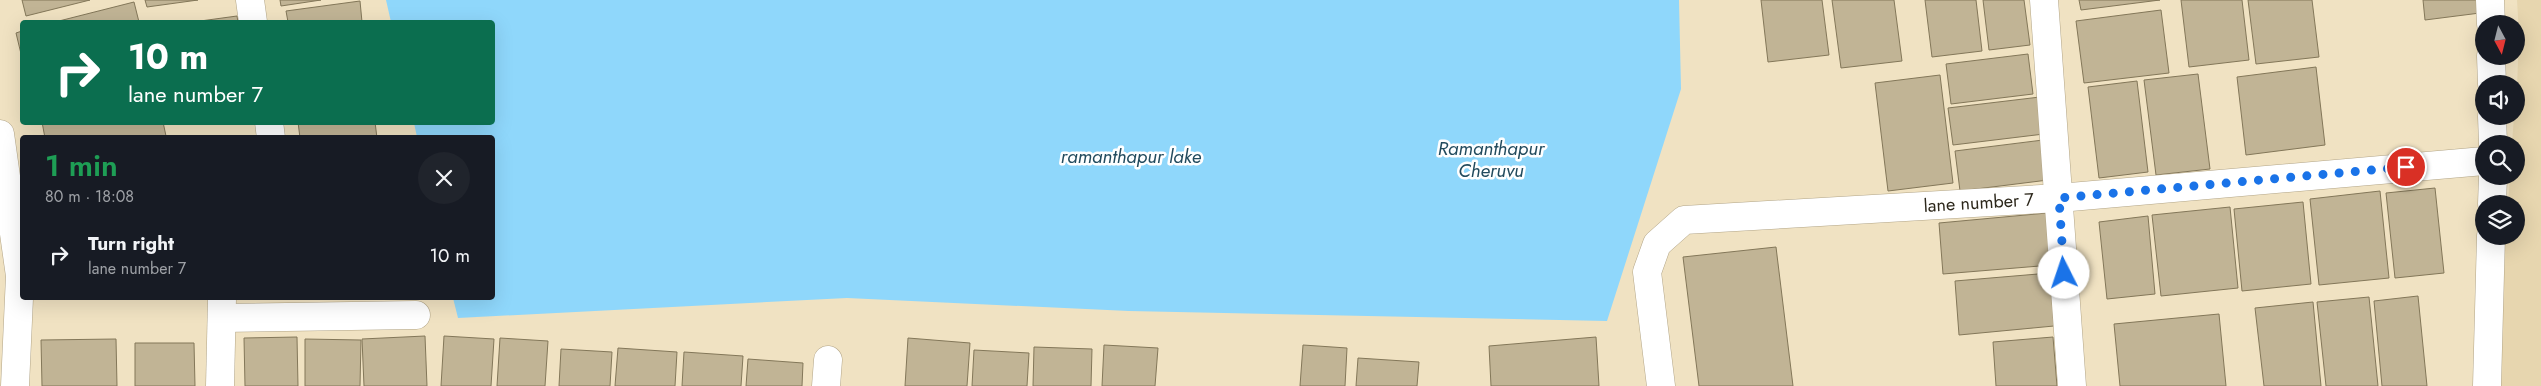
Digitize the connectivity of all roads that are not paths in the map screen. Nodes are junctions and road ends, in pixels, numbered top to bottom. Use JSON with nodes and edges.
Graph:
{"nodes":[{"id":1,"x":250,"y":0,"type":"edge"},
{"id":2,"x":2044,"y":0,"type":"edge"},
{"id":3,"x":2490,"y":0,"type":"edge"},
{"id":4,"x":2491,"y":15,"type":"edge"},
{"id":5,"x":253,"y":20,"type":"edge"},
{"id":6,"x":0,"y":134,"type":"edge"},
{"id":7,"x":2475,"y":161,"type":"edge"},
{"id":8,"x":2059,"y":198,"type":"junction"},
{"id":9,"x":2491,"y":245,"type":"edge"},
{"id":10,"x":10,"y":277,"type":"edge"},
{"id":11,"x":222,"y":308,"type":"edge"},
{"id":12,"x":416,"y":315,"type":"dead end"},
{"id":13,"x":15,"y":386,"type":"edge"},
{"id":14,"x":220,"y":386,"type":"edge"},
{"id":15,"x":1661,"y":386,"type":"edge"},
{"id":16,"x":2072,"y":386,"type":"edge"},
{"id":17,"x":2487,"y":386,"type":"edge"}],
"edges":[{"from":1,"to":5,"type":"street"},
{"from":2,"to":8,"type":"street"},
{"from":3,"to":4,"type":"street"},
{"from":6,"to":10,"type":"street"},
{"from":7,"to":8,"type":"street","name":"lane number 7"},
{"from":8,"to":15,"type":"street","name":"lane number 7"},
{"from":8,"to":16,"type":"street"},
{"from":9,"to":17,"type":"street"},
{"from":10,"to":13,"type":"street"},
{"from":11,"to":12,"type":"street"},
{"from":11,"to":14,"type":"street"}]}
